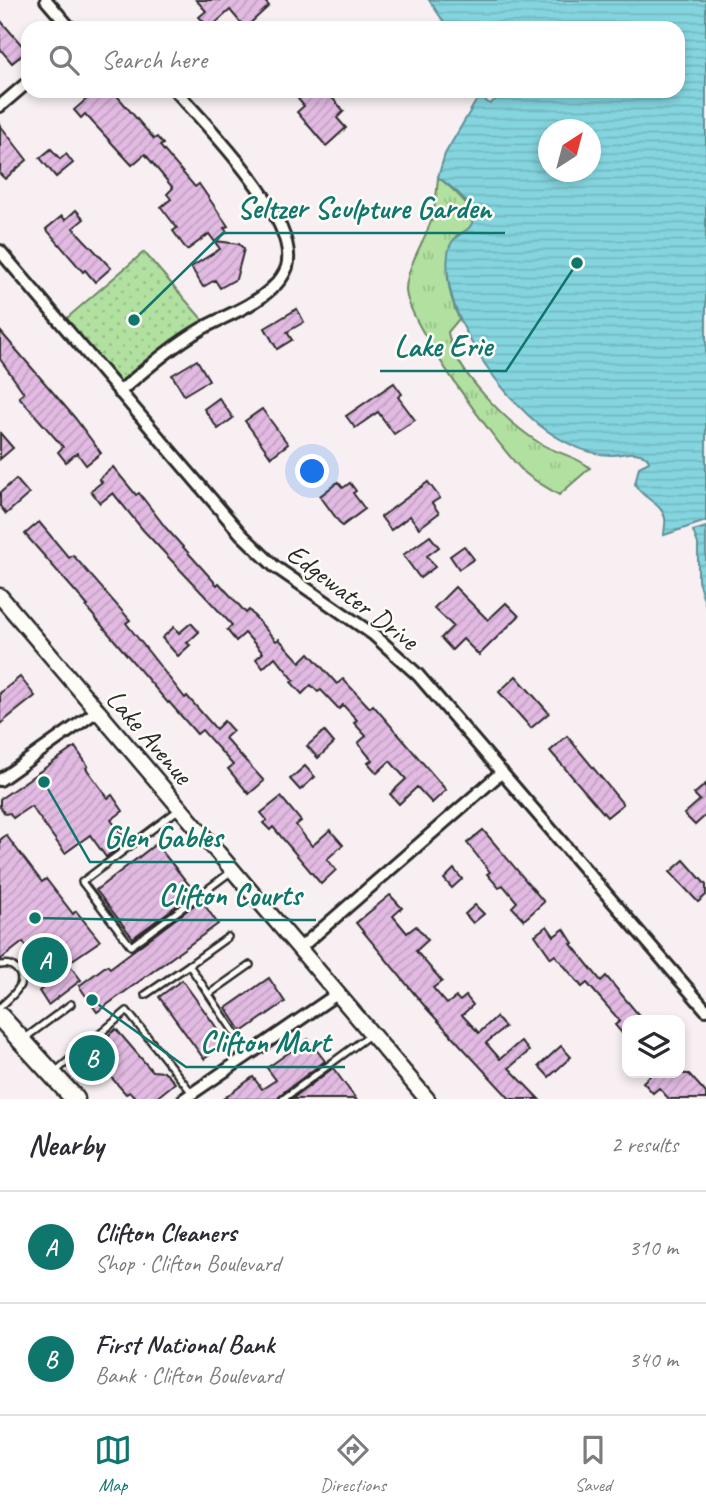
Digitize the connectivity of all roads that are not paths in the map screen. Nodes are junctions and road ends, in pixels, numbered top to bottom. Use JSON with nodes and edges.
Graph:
{"nodes":[{"id":1,"x":46,"y":0,"type":"edge"},
{"id":2,"x":64,"y":21,"type":"edge"},
{"id":3,"x":21,"y":88,"type":"edge"},
{"id":4,"x":182,"y":98,"type":"edge"},
{"id":5,"x":0,"y":106,"type":"edge"},
{"id":6,"x":0,"y":251,"type":"edge"},
{"id":7,"x":119,"y":393,"type":"junction"},
{"id":8,"x":0,"y":596,"type":"edge"},
{"id":9,"x":97,"y":710,"type":"junction"},
{"id":10,"x":502,"y":772,"type":"junction"},
{"id":11,"x":0,"y":780,"type":"edge"},
{"id":12,"x":180,"y":808,"type":"junction"},
{"id":13,"x":233,"y":870,"type":"junction"},
{"id":14,"x":228,"y":937,"type":"dead end"},
{"id":15,"x":300,"y":948,"type":"junction"},
{"id":16,"x":0,"y":965,"type":"edge"},
{"id":17,"x":189,"y":965,"type":"junction"},
{"id":18,"x":250,"y":965,"type":"dead end"},
{"id":19,"x":209,"y":994,"type":"junction"},
{"id":20,"x":337,"y":994,"type":"junction"},
{"id":21,"x":145,"y":995,"type":"dead end"},
{"id":22,"x":71,"y":1004,"type":"dead end"},
{"id":23,"x":0,"y":1007,"type":"edge"},
{"id":24,"x":706,"y":1010,"type":"edge"},
{"id":25,"x":0,"y":1017,"type":"edge"},
{"id":26,"x":371,"y":1034,"type":"junction"},
{"id":27,"x":22,"y":1041,"type":"junction"},
{"id":28,"x":249,"y":1054,"type":"junction"},
{"id":29,"x":52,"y":1074,"type":"junction"},
{"id":30,"x":188,"y":1096,"type":"edge"},
{"id":31,"x":75,"y":1099,"type":"edge"},
{"id":32,"x":283,"y":1099,"type":"edge"},
{"id":33,"x":427,"y":1099,"type":"edge"}],
"edges":[{"from":1,"to":2,"type":"street"},
{"from":3,"to":5,"type":"street"},
{"from":4,"to":7,"type":"street"},
{"from":6,"to":7,"type":"street","name":"Edgewater Drive"},
{"from":7,"to":10,"type":"street","name":"Edgewater Drive"},
{"from":8,"to":9,"type":"street","name":"Lake Avenue"},
{"from":9,"to":11,"type":"street"},
{"from":9,"to":12,"type":"street","name":"Lake Avenue"},
{"from":10,"to":15,"type":"street"},
{"from":10,"to":24,"type":"street","name":"Edgewater Drive"},
{"from":12,"to":13,"type":"street","name":"Lake Avenue"},
{"from":12,"to":13,"type":"lane"},
{"from":13,"to":15,"type":"street","name":"Lake Avenue"},
{"from":14,"to":17,"type":"lane"},
{"from":15,"to":20,"type":"street","name":"Lake Avenue"},
{"from":16,"to":23,"type":"lane"},
{"from":17,"to":19,"type":"lane"},
{"from":17,"to":21,"type":"lane"},
{"from":18,"to":19,"type":"lane"},
{"from":19,"to":28,"type":"lane"},
{"from":20,"to":26,"type":"street","name":"Lake Avenue"},
{"from":20,"to":28,"type":"street"},
{"from":22,"to":27,"type":"lane"},
{"from":25,"to":27,"type":"main road"},
{"from":26,"to":32,"type":"lane"},
{"from":26,"to":33,"type":"street","name":"Lake Avenue"},
{"from":27,"to":29,"type":"main road"},
{"from":28,"to":30,"type":"street"},
{"from":29,"to":30,"type":"lane"},
{"from":29,"to":31,"type":"main road"}]}
